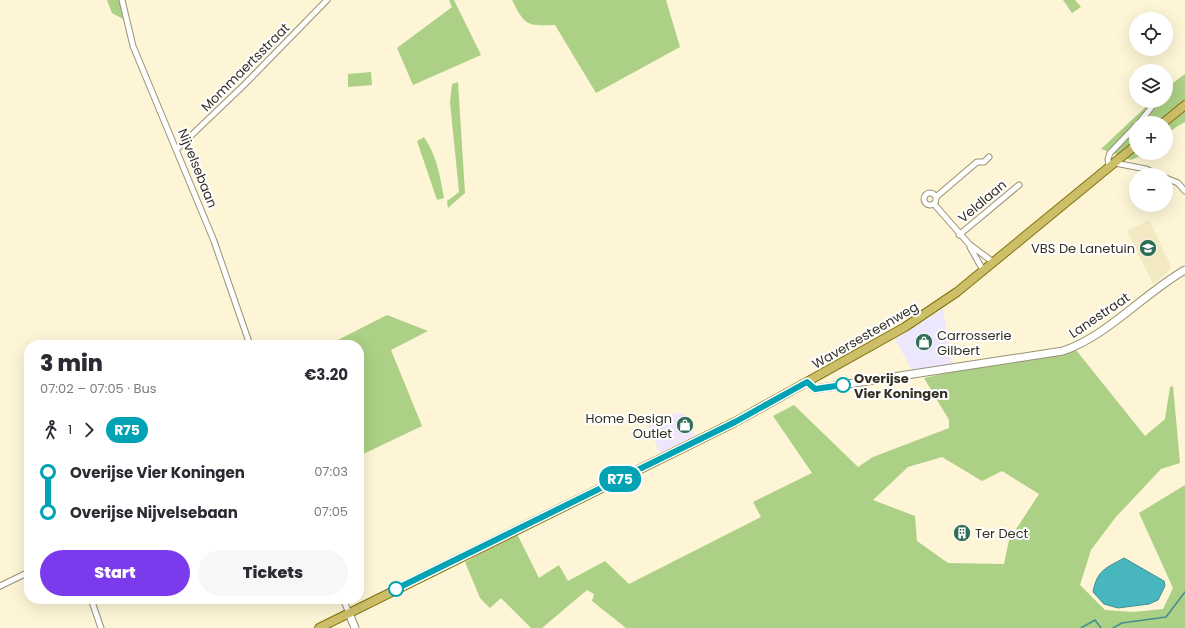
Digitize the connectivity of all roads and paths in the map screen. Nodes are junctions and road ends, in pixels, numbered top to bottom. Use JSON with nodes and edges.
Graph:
{"nodes":[{"id":1,"x":122,"y":0,"type":"edge"},
{"id":2,"x":327,"y":0,"type":"edge"},
{"id":3,"x":1185,"y":105,"type":"edge"},
{"id":4,"x":1151,"y":108,"type":"edge"},
{"id":5,"x":1145,"y":116,"type":"edge"},
{"id":6,"x":1172,"y":116,"type":"edge"},
{"id":7,"x":1129,"y":133,"type":"edge"},
{"id":8,"x":177,"y":149,"type":"junction"},
{"id":9,"x":1129,"y":151,"type":"edge"},
{"id":10,"x":989,"y":157,"type":"dead end"},
{"id":11,"x":1112,"y":165,"type":"junction"},
{"id":12,"x":1138,"y":168,"type":"edge"},
{"id":13,"x":1173,"y":181,"type":"edge"},
{"id":14,"x":1019,"y":185,"type":"dead end"},
{"id":15,"x":1185,"y":191,"type":"edge"},
{"id":16,"x":936,"y":196,"type":"junction"},
{"id":17,"x":934,"y":204,"type":"junction"},
{"id":18,"x":959,"y":235,"type":"junction"},
{"id":19,"x":968,"y":244,"type":"junction"},
{"id":20,"x":993,"y":262,"type":"junction"},
{"id":21,"x":983,"y":270,"type":"junction"},
{"id":22,"x":1185,"y":270,"type":"edge"},
{"id":23,"x":248,"y":340,"type":"edge"},
{"id":24,"x":807,"y":382,"type":"junction"},
{"id":25,"x":24,"y":574,"type":"edge"},
{"id":26,"x":0,"y":586,"type":"edge"},
{"id":27,"x":93,"y":604,"type":"edge"},
{"id":28,"x":345,"y":604,"type":"edge"},
{"id":29,"x":349,"y":613,"type":"junction"},
{"id":30,"x":101,"y":628,"type":"edge"},
{"id":31,"x":319,"y":628,"type":"edge"},
{"id":32,"x":355,"y":628,"type":"edge"}],
"edges":[{"from":1,"to":8,"type":"street","name":"Nijvelsebaan"},
{"from":2,"to":8,"type":"street","name":"Mommaertsstraat"},
{"from":3,"to":6,"type":"main road"},
{"from":4,"to":5,"type":"street"},
{"from":7,"to":11,"type":"street"},
{"from":8,"to":23,"type":"street","name":"Nijvelsebaan"},
{"from":9,"to":11,"type":"main road","name":"Waversesteenweg"},
{"from":10,"to":16,"type":"street","name":"Veldlaan"},
{"from":11,"to":12,"type":"street"},
{"from":11,"to":20,"type":"main road","name":"Waversesteenweg"},
{"from":13,"to":15,"type":"street"},
{"from":14,"to":18,"type":"street","name":"Veldlaan"},
{"from":16,"to":17,"type":"street"},
{"from":16,"to":17,"type":"street","name":"Veldlaan"},
{"from":17,"to":18,"type":"street","name":"Veldlaan"},
{"from":18,"to":19,"type":"street","name":"Veldlaan"},
{"from":19,"to":20,"type":"street","name":"Veldlaan"},
{"from":19,"to":21,"type":"street","name":"Veldlaan"},
{"from":20,"to":21,"type":"main road","name":"Waversesteenweg"},
{"from":21,"to":24,"type":"main road","name":"Waversesteenweg"},
{"from":22,"to":24,"type":"street","name":"Lanestraat"},
{"from":24,"to":29,"type":"main road","name":"Waversesteenweg"},
{"from":25,"to":26,"type":"street"},
{"from":27,"to":30,"type":"street"},
{"from":28,"to":29,"type":"street"},
{"from":29,"to":31,"type":"main road","name":"Waversesteenweg"},
{"from":29,"to":32,"type":"street"}]}
